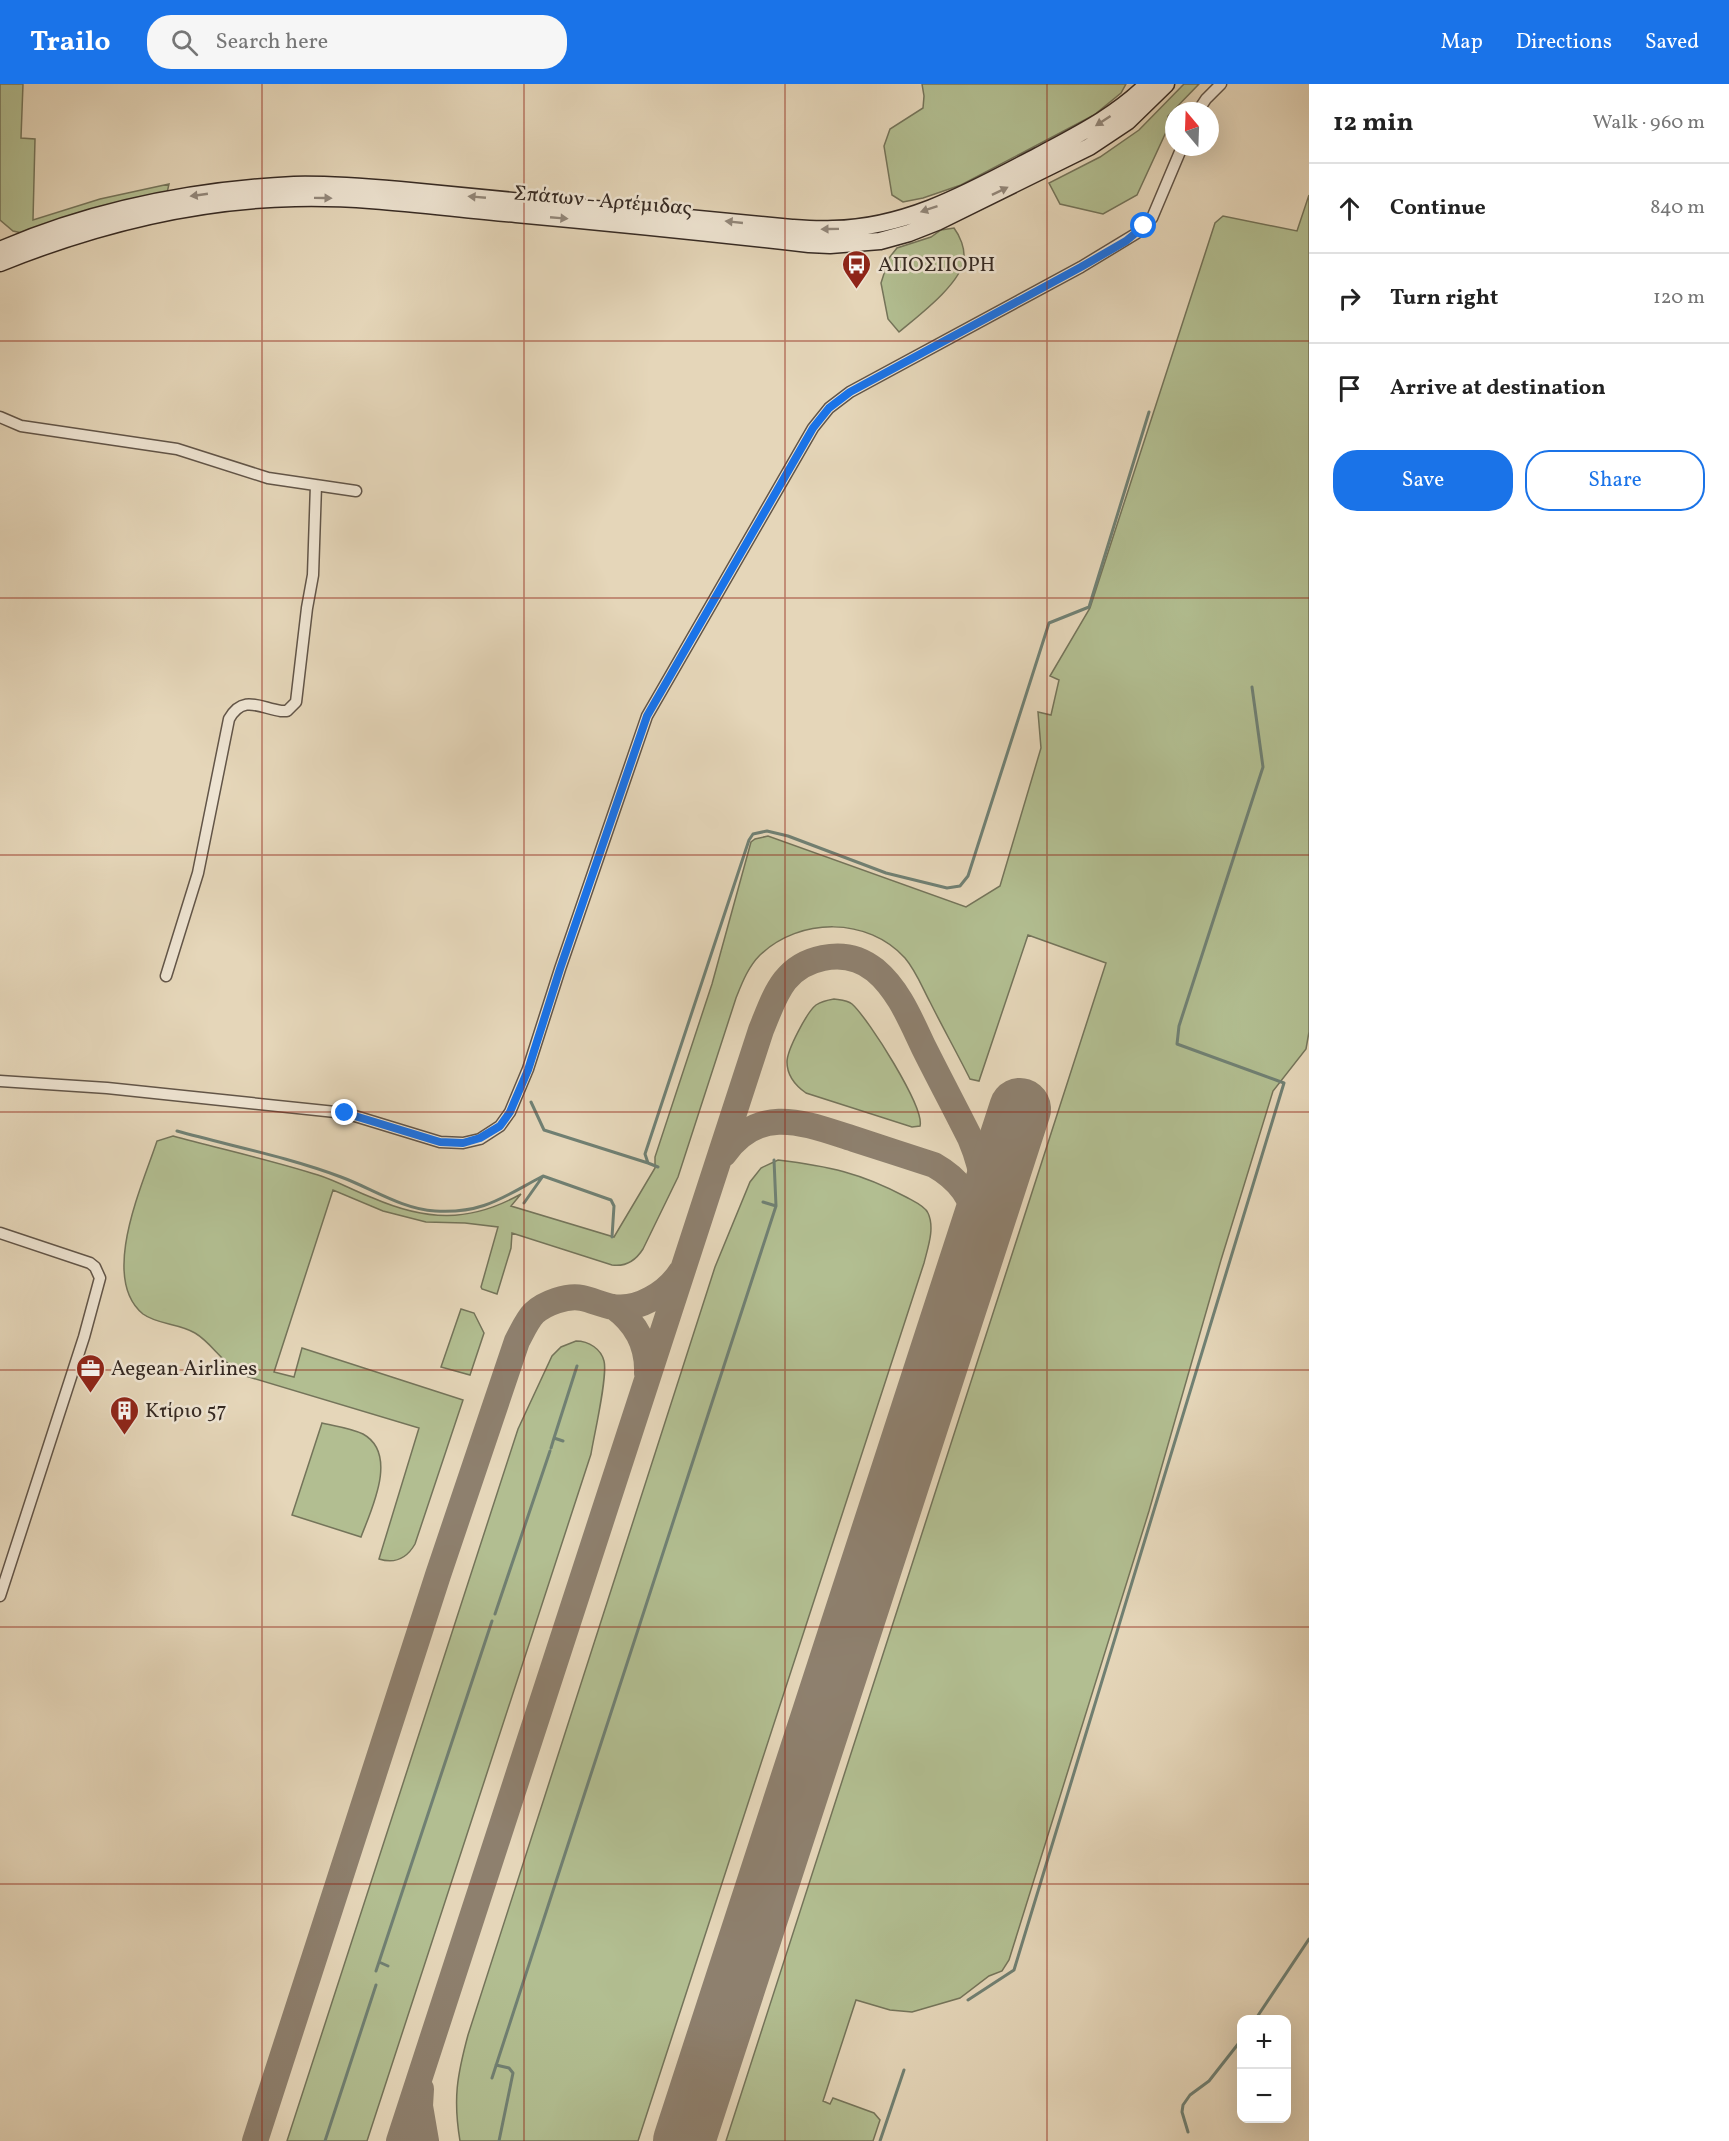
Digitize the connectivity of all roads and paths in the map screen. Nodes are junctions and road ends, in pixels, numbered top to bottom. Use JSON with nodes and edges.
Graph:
{"nodes":[{"id":1,"x":1148,"y":84,"type":"edge"},
{"id":2,"x":1166,"y":84,"type":"edge"},
{"id":3,"x":1221,"y":84,"type":"edge"},
{"id":4,"x":1205,"y":102,"type":"edge"},
{"id":5,"x":1178,"y":156,"type":"edge"},
{"id":6,"x":0,"y":249,"type":"edge"},
{"id":7,"x":0,"y":263,"type":"edge"},
{"id":8,"x":0,"y":417,"type":"edge"},
{"id":9,"x":316,"y":485,"type":"junction"},
{"id":10,"x":356,"y":491,"type":"dead end"},
{"id":11,"x":166,"y":976,"type":"dead end"},
{"id":12,"x":0,"y":1081,"type":"edge"},
{"id":13,"x":0,"y":1233,"type":"edge"},
{"id":14,"x":0,"y":1596,"type":"edge"}],
"edges":[{"from":1,"to":6,"type":"main road","name":"Σπάτων - Αρτέμιδας","one_way":true},
{"from":7,"to":2,"type":"main road","name":"Σπάτων - Αρτέμιδας","one_way":true},
{"from":3,"to":4,"type":"street"},
{"from":5,"to":12,"type":"street"},
{"from":8,"to":9,"type":"street"},
{"from":9,"to":10,"type":"street"},
{"from":9,"to":11,"type":"street"},
{"from":13,"to":14,"type":"street"}]}
